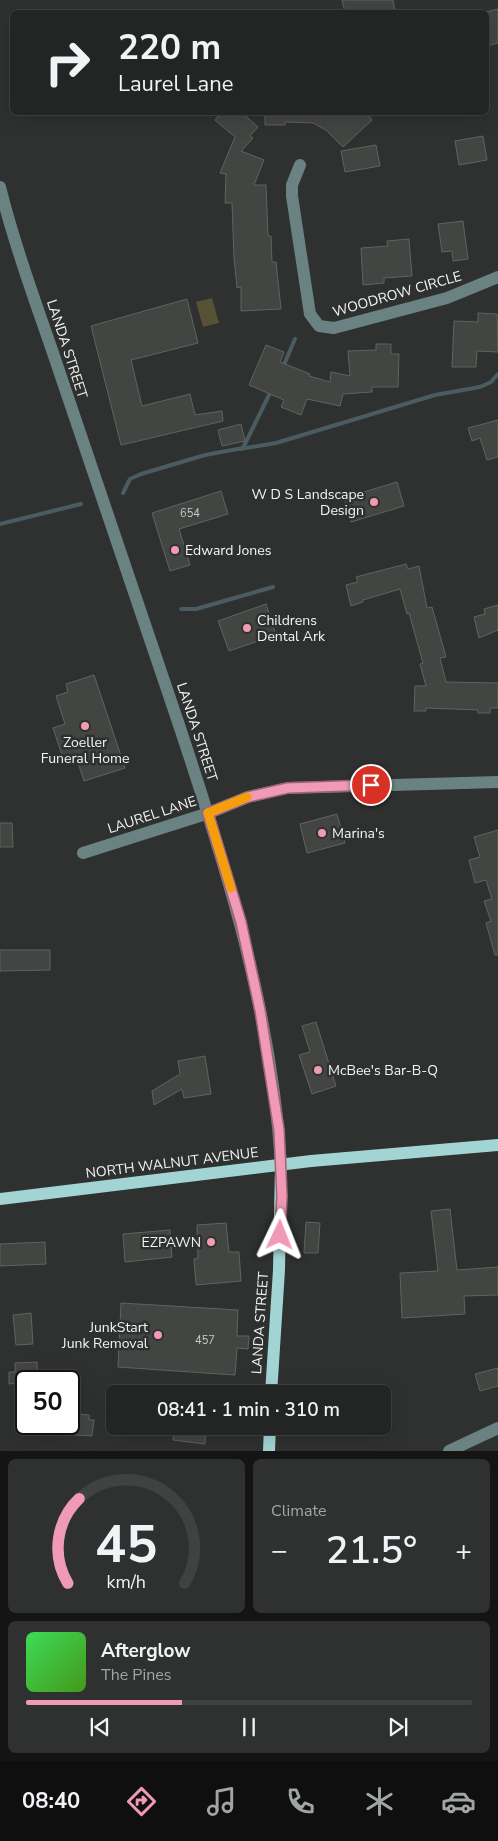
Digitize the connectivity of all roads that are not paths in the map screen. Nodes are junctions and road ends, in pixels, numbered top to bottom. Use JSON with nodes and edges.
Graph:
{"nodes":[{"id":1,"x":300,"y":165,"type":"dead end"},
{"id":2,"x":0,"y":187,"type":"edge"},
{"id":3,"x":498,"y":277,"type":"edge"},
{"id":4,"x":498,"y":782,"type":"edge"},
{"id":5,"x":208,"y":813,"type":"junction"},
{"id":6,"x":83,"y":853,"type":"dead end"},
{"id":7,"x":498,"y":1145,"type":"edge"},
{"id":8,"x":281,"y":1165,"type":"junction"},
{"id":9,"x":0,"y":1199,"type":"edge"},
{"id":10,"x":272,"y":1385,"type":"edge"},
{"id":11,"x":497,"y":1431,"type":"edge"},
{"id":12,"x":270,"y":1435,"type":"edge"},
{"id":13,"x":269,"y":1451,"type":"edge"},
{"id":14,"x":450,"y":1451,"type":"edge"}],
"edges":[{"from":1,"to":3,"type":"street","name":"WOODROW CIRCLE"},
{"from":2,"to":5,"type":"street","name":"LANDA STREET"},
{"from":4,"to":5,"type":"street","name":"LAUREL LANE"},
{"from":5,"to":6,"type":"street","name":"LAUREL LANE"},
{"from":5,"to":8,"type":"street","name":"LANDA STREET"},
{"from":7,"to":8,"type":"main road","name":"NORTH WALNUT AVENUE"},
{"from":8,"to":9,"type":"main road","name":"NORTH WALNUT AVENUE"},
{"from":8,"to":10,"type":"main road","name":"LANDA STREET"},
{"from":11,"to":14,"type":"street"},
{"from":12,"to":13,"type":"main road"}]}
